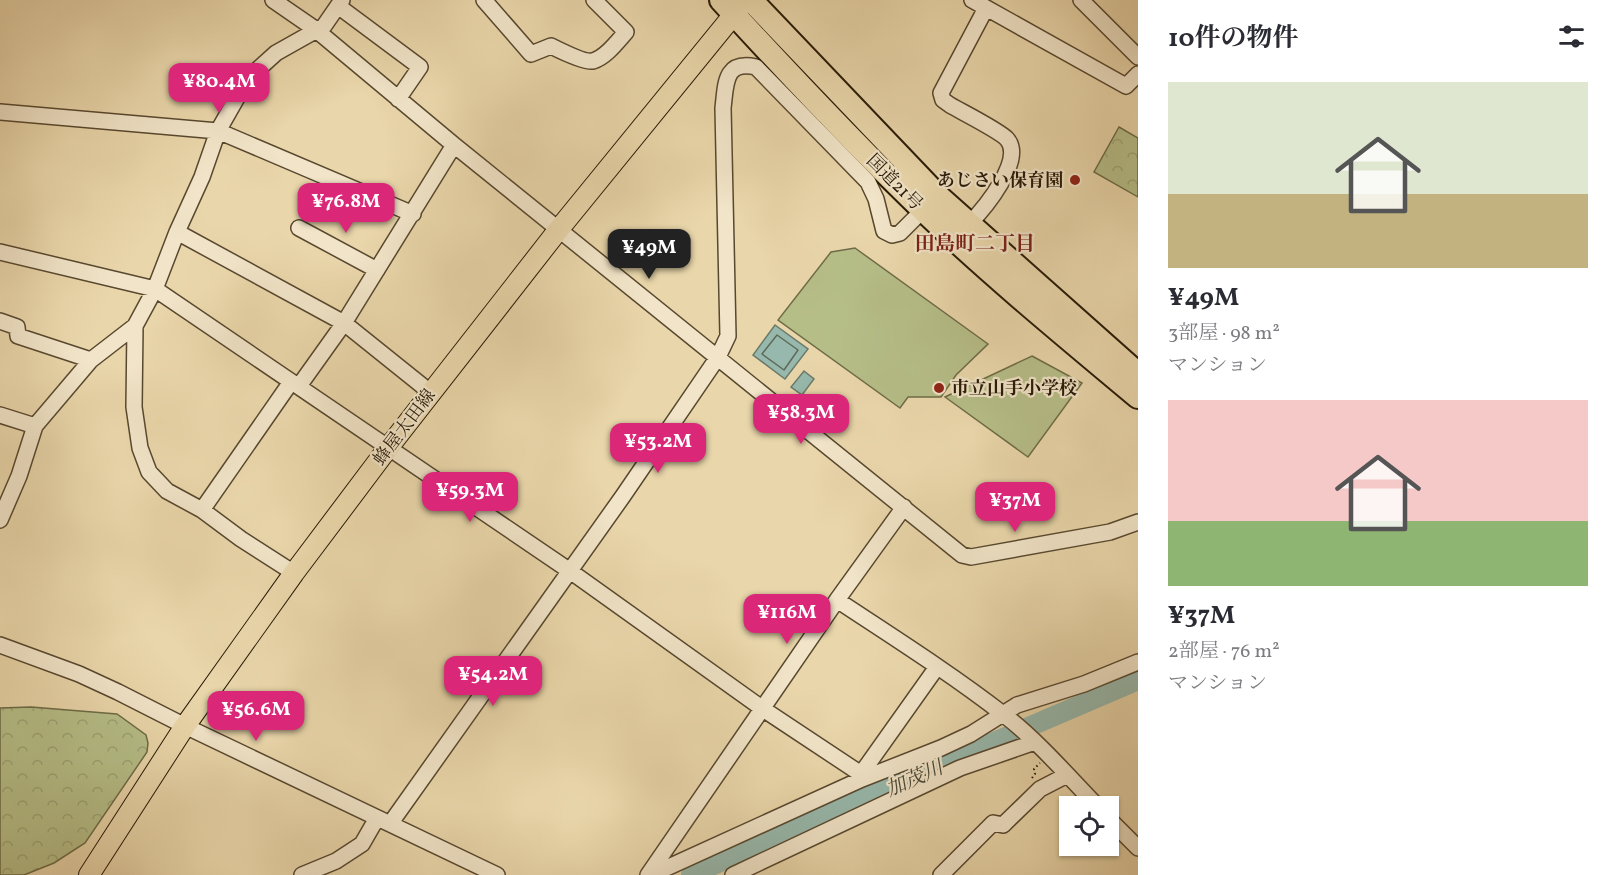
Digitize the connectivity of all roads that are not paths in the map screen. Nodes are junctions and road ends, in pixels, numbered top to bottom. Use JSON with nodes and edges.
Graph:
{"nodes":[{"id":1,"x":273,"y":0,"type":"edge"},
{"id":2,"x":484,"y":0,"type":"edge"},
{"id":3,"x":594,"y":0,"type":"edge"},
{"id":4,"x":1081,"y":0,"type":"edge"},
{"id":5,"x":340,"y":3,"type":"edge"},
{"id":6,"x":737,"y":3,"type":"edge"},
{"id":7,"x":979,"y":4,"type":"edge"},
{"id":8,"x":315,"y":30,"type":"junction"},
{"id":9,"x":1138,"y":57,"type":"edge"},
{"id":10,"x":1138,"y":74,"type":"edge"},
{"id":11,"x":398,"y":99,"type":"junction"},
{"id":12,"x":0,"y":112,"type":"edge"},
{"id":13,"x":218,"y":130,"type":"junction"},
{"id":14,"x":454,"y":145,"type":"junction"},
{"id":15,"x":923,"y":210,"type":"junction"},
{"id":16,"x":413,"y":214,"type":"junction"},
{"id":17,"x":969,"y":224,"type":"junction"},
{"id":18,"x":299,"y":228,"type":"dead end"},
{"id":19,"x":559,"y":230,"type":"junction"},
{"id":20,"x":177,"y":232,"type":"junction"},
{"id":21,"x":0,"y":252,"type":"edge"},
{"id":22,"x":377,"y":270,"type":"junction"},
{"id":23,"x":155,"y":289,"type":"junction"},
{"id":24,"x":0,"y":321,"type":"edge"},
{"id":25,"x":344,"y":323,"type":"junction"},
{"id":26,"x":135,"y":326,"type":"junction"},
{"id":27,"x":718,"y":357,"type":"junction"},
{"id":28,"x":91,"y":360,"type":"junction"},
{"id":29,"x":1138,"y":374,"type":"edge"},
{"id":30,"x":295,"y":384,"type":"junction"},
{"id":31,"x":430,"y":392,"type":"junction"},
{"id":32,"x":1138,"y":397,"type":"edge"},
{"id":33,"x":0,"y":415,"type":"edge"},
{"id":34,"x":35,"y":426,"type":"junction"},
{"id":35,"x":388,"y":448,"type":"junction"},
{"id":36,"x":904,"y":507,"type":"junction"},
{"id":37,"x":202,"y":510,"type":"junction"},
{"id":38,"x":0,"y":520,"type":"edge"},
{"id":39,"x":1138,"y":522,"type":"edge"},
{"id":40,"x":570,"y":571,"type":"junction"},
{"id":41,"x":294,"y":573,"type":"junction"},
{"id":42,"x":837,"y":600,"type":"junction"},
{"id":43,"x":0,"y":645,"type":"edge"},
{"id":44,"x":1138,"y":662,"type":"edge"},
{"id":45,"x":937,"y":667,"type":"junction"},
{"id":46,"x":763,"y":709,"type":"junction"},
{"id":47,"x":1004,"y":715,"type":"junction"},
{"id":48,"x":185,"y":726,"type":"junction"},
{"id":49,"x":1035,"y":742,"type":"junction"},
{"id":50,"x":1067,"y":775,"type":"junction"},
{"id":51,"x":861,"y":776,"type":"junction"},
{"id":52,"x":1087,"y":796,"type":"edge"},
{"id":53,"x":383,"y":821,"type":"junction"},
{"id":54,"x":1119,"y":829,"type":"edge"},
{"id":55,"x":1138,"y":848,"type":"edge"},
{"id":56,"x":88,"y":875,"type":"edge"},
{"id":57,"x":302,"y":875,"type":"edge"},
{"id":58,"x":498,"y":875,"type":"edge"},
{"id":59,"x":649,"y":875,"type":"edge"},
{"id":60,"x":733,"y":875,"type":"edge"},
{"id":61,"x":941,"y":875,"type":"edge"}],
"edges":[{"from":1,"to":8,"type":"street"},
{"from":2,"to":3,"type":"street"},
{"from":4,"to":9,"type":"street"},
{"from":5,"to":8,"type":"street"},
{"from":5,"to":11,"type":"street"},
{"from":6,"to":15,"type":"highway","name":"国道21号"},
{"from":6,"to":17,"type":"highway","name":"国道21号"},
{"from":6,"to":19,"type":"main road","name":"蜂屋太田線"},
{"from":7,"to":10,"type":"street"},
{"from":7,"to":17,"type":"street"},
{"from":8,"to":11,"type":"street"},
{"from":8,"to":13,"type":"street"},
{"from":11,"to":14,"type":"street"},
{"from":12,"to":13,"type":"street"},
{"from":13,"to":16,"type":"street"},
{"from":13,"to":20,"type":"street"},
{"from":14,"to":16,"type":"street"},
{"from":14,"to":19,"type":"street"},
{"from":15,"to":27,"type":"street"},
{"from":15,"to":32,"type":"highway","name":"国道21号"},
{"from":16,"to":22,"type":"street"},
{"from":17,"to":29,"type":"highway","name":"国道21号"},
{"from":18,"to":22,"type":"street"},
{"from":19,"to":27,"type":"street"},
{"from":19,"to":31,"type":"main road","name":"蜂屋太田線"},
{"from":20,"to":23,"type":"street"},
{"from":20,"to":25,"type":"street"},
{"from":21,"to":23,"type":"street"},
{"from":22,"to":25,"type":"street"},
{"from":23,"to":26,"type":"street"},
{"from":23,"to":30,"type":"street"},
{"from":24,"to":28,"type":"street"},
{"from":25,"to":30,"type":"street"},
{"from":25,"to":31,"type":"street"},
{"from":26,"to":28,"type":"street"},
{"from":26,"to":37,"type":"street"},
{"from":27,"to":36,"type":"street"},
{"from":27,"to":40,"type":"street"},
{"from":28,"to":34,"type":"street"},
{"from":30,"to":35,"type":"street"},
{"from":30,"to":37,"type":"street"},
{"from":31,"to":35,"type":"main road","name":"蜂屋太田線"},
{"from":33,"to":34,"type":"street"},
{"from":34,"to":38,"type":"street"},
{"from":35,"to":40,"type":"street"},
{"from":35,"to":41,"type":"main road","name":"蜂屋太田線"},
{"from":36,"to":39,"type":"street"},
{"from":36,"to":42,"type":"street"},
{"from":37,"to":41,"type":"street"},
{"from":40,"to":46,"type":"street"},
{"from":40,"to":53,"type":"street"},
{"from":41,"to":48,"type":"main road","name":"蜂屋太田線"},
{"from":42,"to":45,"type":"street"},
{"from":42,"to":46,"type":"street"},
{"from":43,"to":48,"type":"street"},
{"from":44,"to":47,"type":"street"},
{"from":45,"to":47,"type":"street"},
{"from":45,"to":51,"type":"street"},
{"from":46,"to":51,"type":"street"},
{"from":46,"to":59,"type":"street"},
{"from":47,"to":49,"type":"street"},
{"from":47,"to":51,"type":"street"},
{"from":48,"to":53,"type":"street"},
{"from":48,"to":56,"type":"main road","name":"蜂屋太田線"},
{"from":49,"to":50,"type":"street"},
{"from":49,"to":60,"type":"street"},
{"from":50,"to":52,"type":"street"},
{"from":50,"to":61,"type":"street"},
{"from":51,"to":59,"type":"street"},
{"from":53,"to":57,"type":"street"},
{"from":53,"to":58,"type":"street"},
{"from":54,"to":55,"type":"street"}]}
